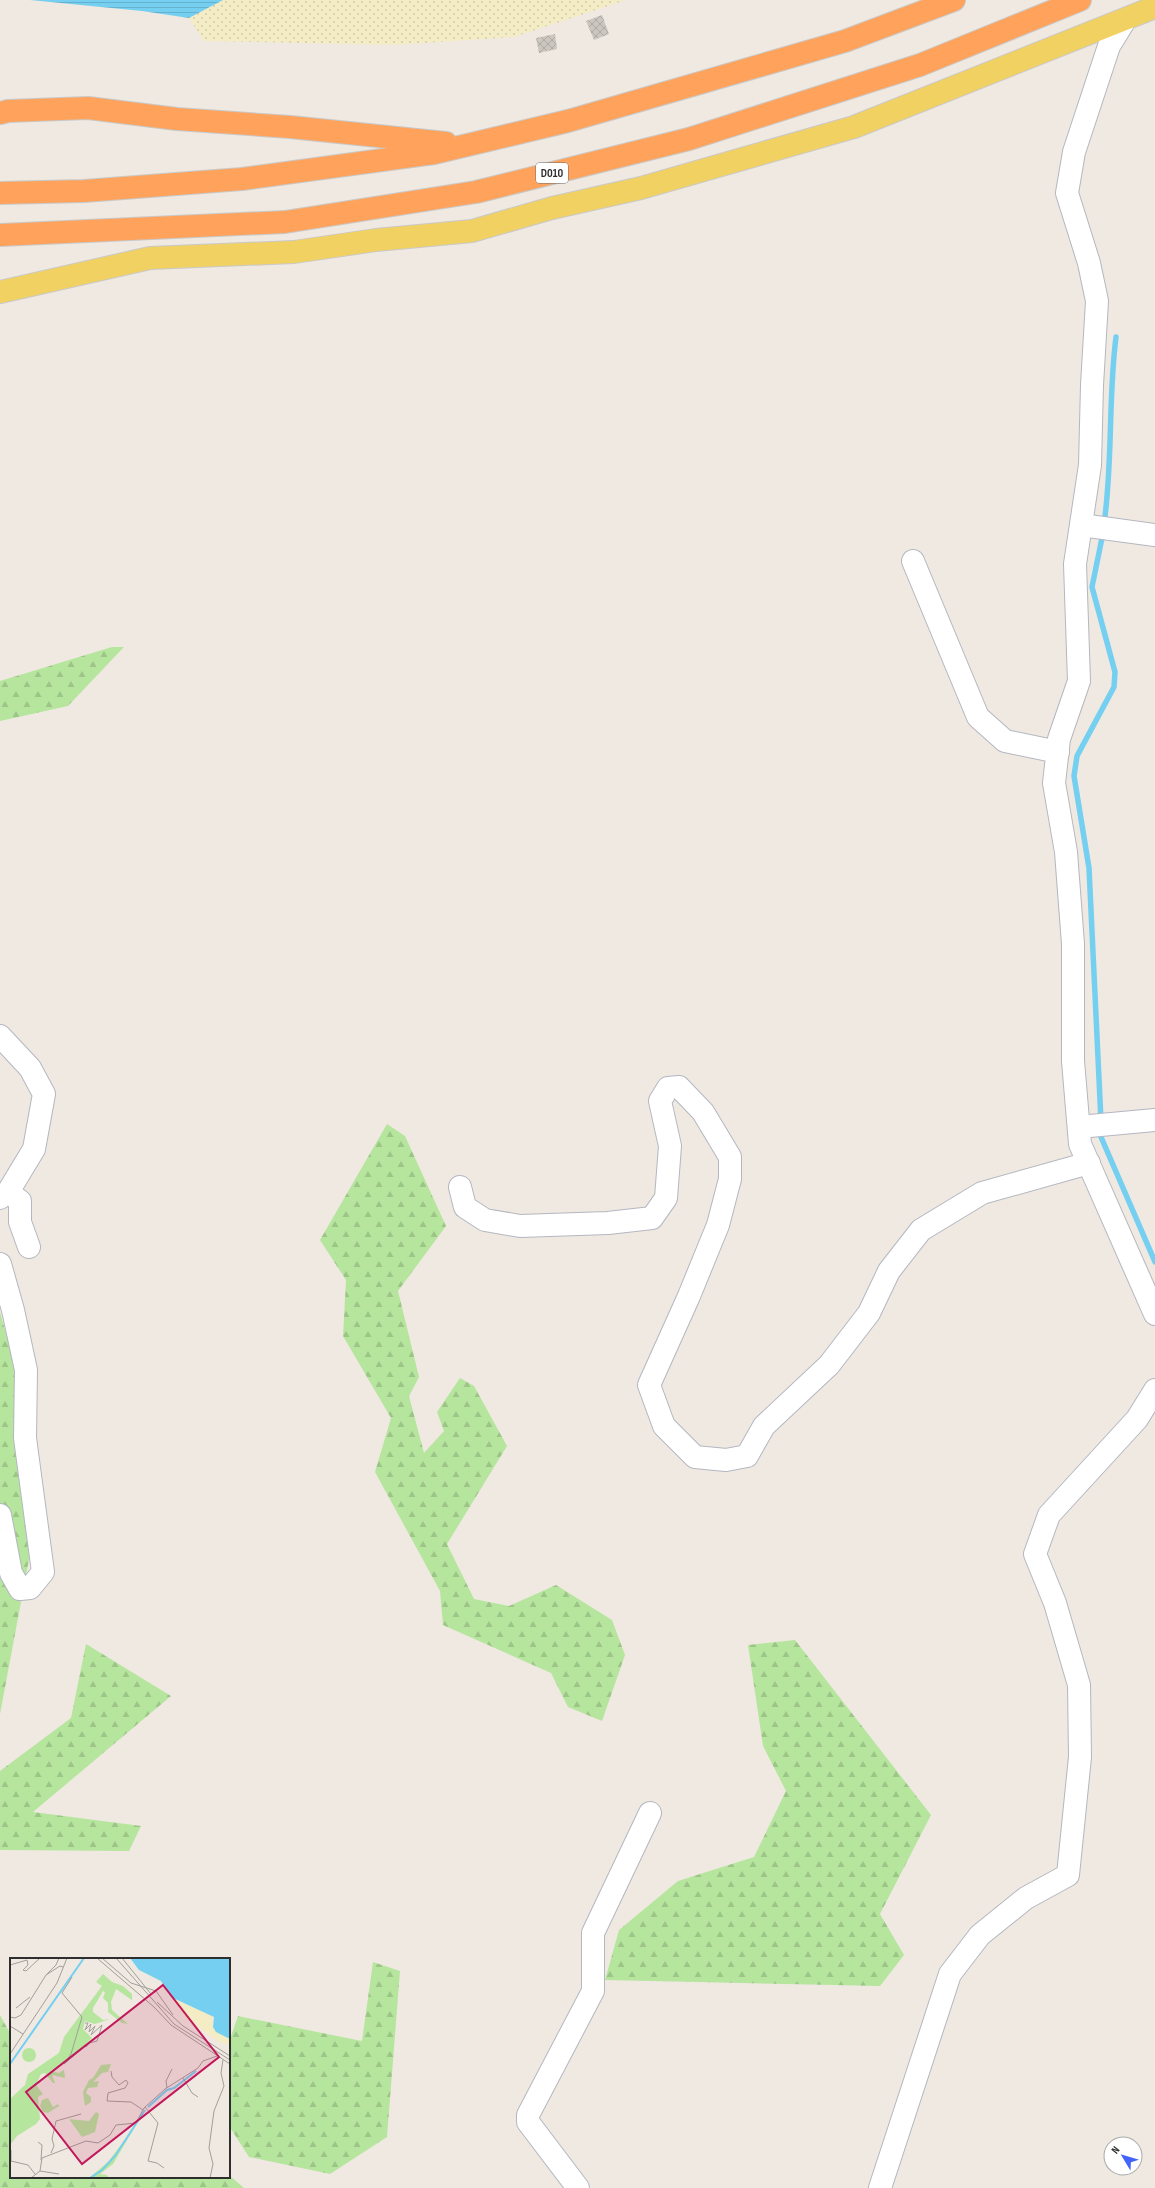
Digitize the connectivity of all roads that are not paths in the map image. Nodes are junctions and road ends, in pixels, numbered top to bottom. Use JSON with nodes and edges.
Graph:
{"nodes":[{"id":1,"x":954,"y":0,"type":"edge"},
{"id":2,"x":1080,"y":0,"type":"edge"},
{"id":3,"x":1155,"y":8,"type":"edge"},
{"id":4,"x":1125,"y":20,"type":"junction"},
{"id":5,"x":0,"y":113,"type":"edge"},
{"id":6,"x":467,"y":145,"type":"junction"},
{"id":7,"x":0,"y":193,"type":"edge"},
{"id":8,"x":0,"y":235,"type":"edge"},
{"id":9,"x":0,"y":292,"type":"edge"},
{"id":10,"x":1081,"y":525,"type":"junction"},
{"id":11,"x":1155,"y":535,"type":"edge"},
{"id":12,"x":913,"y":561,"type":"dead end"},
{"id":13,"x":1058,"y":752,"type":"junction"},
{"id":14,"x":0,"y":1036,"type":"edge"},
{"id":15,"x":1155,"y":1120,"type":"edge"},
{"id":16,"x":1079,"y":1127,"type":"junction"},
{"id":17,"x":1089,"y":1163,"type":"junction"},
{"id":18,"x":460,"y":1187,"type":"dead end"},
{"id":19,"x":4,"y":1195,"type":"edge"},
{"id":20,"x":29,"y":1247,"type":"dead end"},
{"id":21,"x":0,"y":1264,"type":"edge"},
{"id":22,"x":1155,"y":1314,"type":"edge"},
{"id":23,"x":1155,"y":1390,"type":"edge"},
{"id":24,"x":0,"y":1515,"type":"edge"},
{"id":25,"x":650,"y":1813,"type":"dead end"},
{"id":26,"x":578,"y":2188,"type":"edge"},
{"id":27,"x":880,"y":2188,"type":"edge"}],
"edges":[{"from":1,"to":6,"type":"highway"},
{"from":2,"to":8,"type":"highway","number":"D010"},
{"from":3,"to":4,"type":"main road"},
{"from":4,"to":9,"type":"main road"},
{"from":4,"to":10,"type":"street"},
{"from":5,"to":6,"type":"highway"},
{"from":6,"to":7,"type":"highway"},
{"from":10,"to":11,"type":"street"},
{"from":10,"to":13,"type":"street"},
{"from":12,"to":13,"type":"street"},
{"from":13,"to":16,"type":"street"},
{"from":14,"to":19,"type":"street"},
{"from":15,"to":16,"type":"street"},
{"from":16,"to":17,"type":"street"},
{"from":17,"to":18,"type":"street"},
{"from":17,"to":22,"type":"street"},
{"from":19,"to":20,"type":"street"},
{"from":21,"to":24,"type":"street"},
{"from":23,"to":27,"type":"street"},
{"from":25,"to":26,"type":"street"}]}
